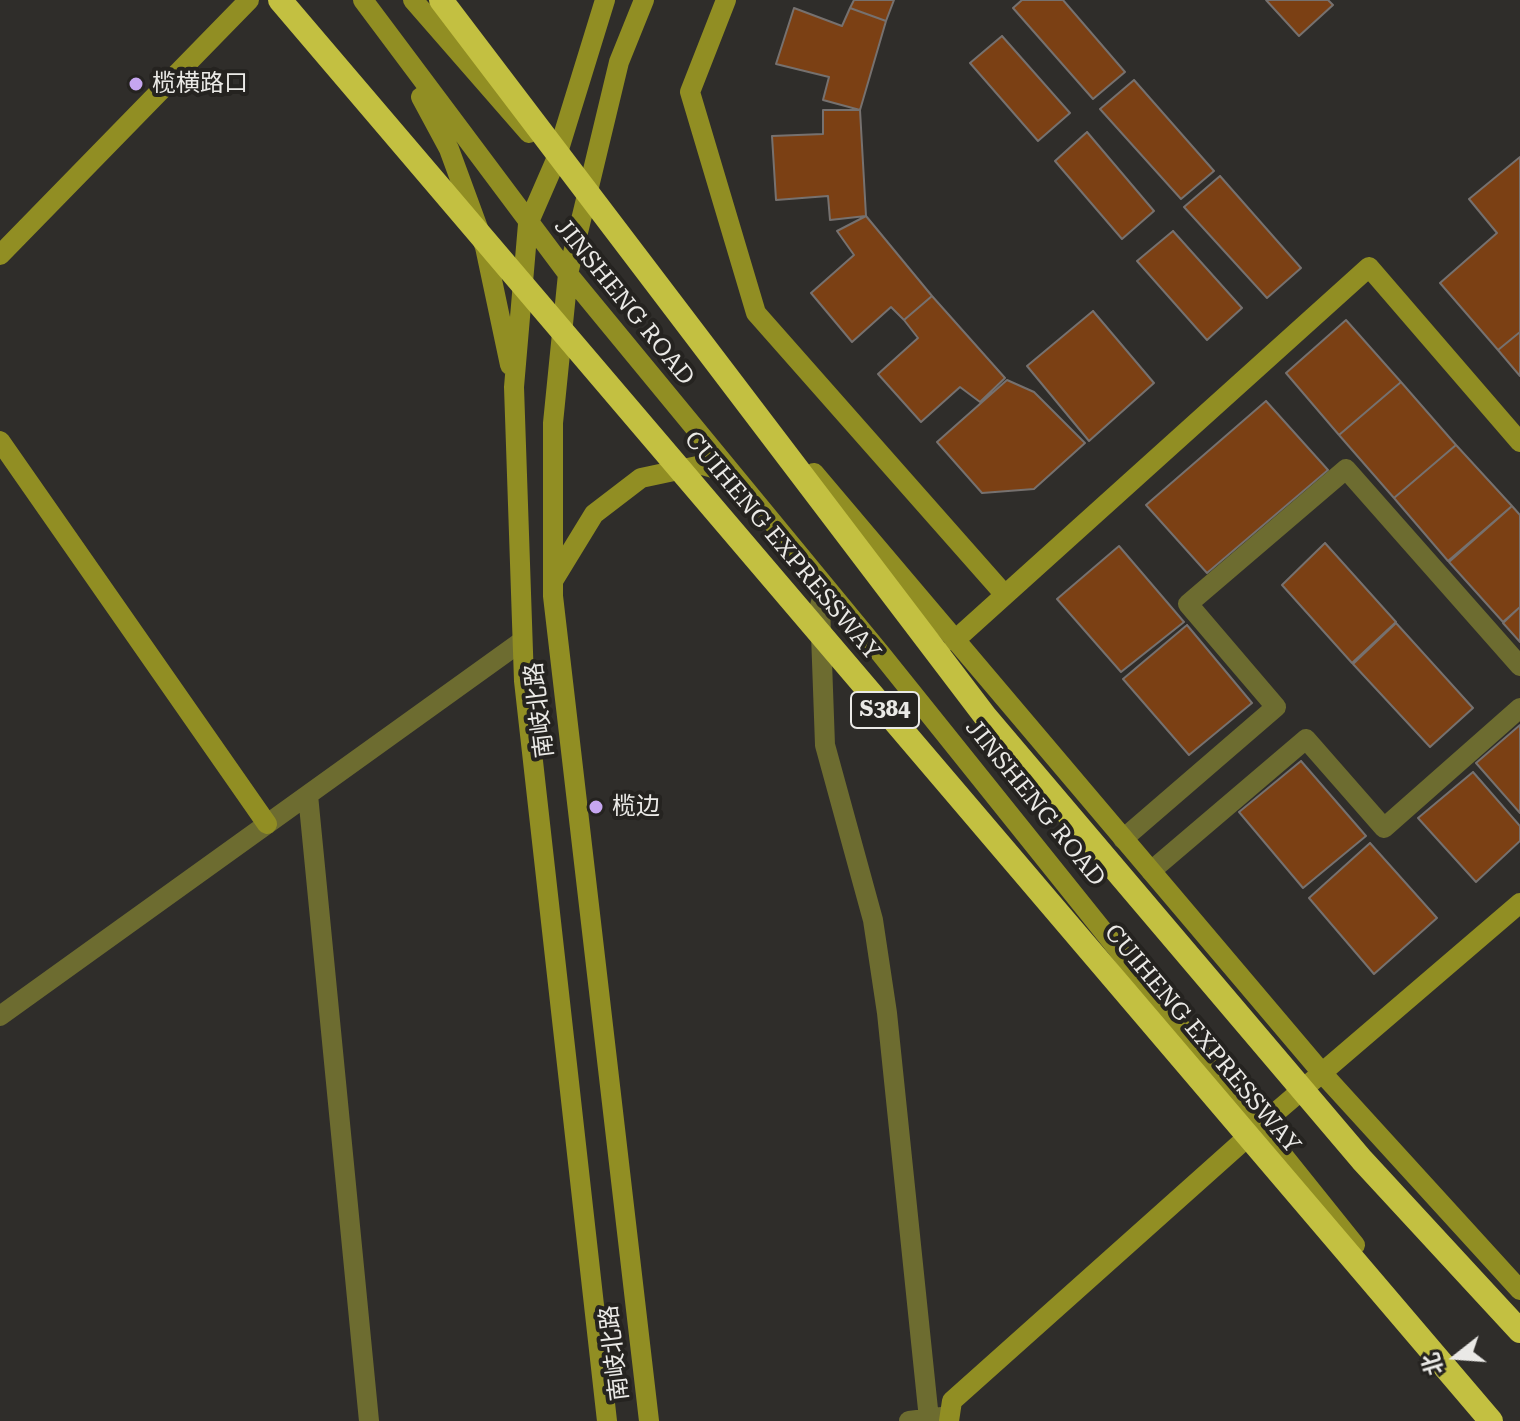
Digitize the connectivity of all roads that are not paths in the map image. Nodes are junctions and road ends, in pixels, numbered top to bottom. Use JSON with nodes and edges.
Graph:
{"nodes":[{"id":1,"x":249,"y":0,"type":"edge"},
{"id":2,"x":280,"y":0,"type":"edge"},
{"id":3,"x":413,"y":0,"type":"edge"},
{"id":4,"x":441,"y":0,"type":"edge"},
{"id":5,"x":605,"y":0,"type":"edge"},
{"id":6,"x":644,"y":0,"type":"edge"},
{"id":7,"x":726,"y":0,"type":"edge"},
{"id":8,"x":365,"y":4,"type":"edge"},
{"id":9,"x":555,"y":162,"type":"junction"},
{"id":10,"x":586,"y":200,"type":"junction"},
{"id":11,"x":528,"y":224,"type":"junction"},
{"id":12,"x":0,"y":255,"type":"edge"},
{"id":13,"x":568,"y":274,"type":"junction"},
{"id":14,"x":514,"y":387,"type":"junction"},
{"id":15,"x":0,"y":441,"type":"edge"},
{"id":16,"x":1520,"y":442,"type":"edge"},
{"id":17,"x":730,"y":473,"type":"junction"},
{"id":18,"x":553,"y":581,"type":"junction"},
{"id":19,"x":825,"y":587,"type":"junction"},
{"id":20,"x":1005,"y":595,"type":"junction"},
{"id":21,"x":522,"y":641,"type":"junction"},
{"id":22,"x":954,"y":641,"type":"junction"},
{"id":23,"x":1520,"y":666,"type":"edge"},
{"id":24,"x":1520,"y":708,"type":"edge"},
{"id":25,"x":308,"y":795,"type":"junction"},
{"id":26,"x":267,"y":824,"type":"junction"},
{"id":27,"x":1123,"y":839,"type":"junction"},
{"id":28,"x":1151,"y":871,"type":"junction"},
{"id":29,"x":1520,"y":903,"type":"edge"},
{"id":30,"x":0,"y":1016,"type":"edge"},
{"id":31,"x":1323,"y":1074,"type":"junction"},
{"id":32,"x":1261,"y":1125,"type":"junction"},
{"id":33,"x":1520,"y":1290,"type":"edge"},
{"id":34,"x":1520,"y":1331,"type":"edge"},
{"id":35,"x":934,"y":1419,"type":"edge"},
{"id":36,"x":369,"y":1421,"type":"edge"},
{"id":37,"x":607,"y":1421,"type":"edge"},
{"id":38,"x":649,"y":1421,"type":"edge"},
{"id":39,"x":1492,"y":1421,"type":"edge"}],
"edges":[{"from":1,"to":12,"type":"main road"},
{"from":2,"to":39,"type":"highway","name":"CUIHENG EXPRESSWAY","number":"S384"},
{"from":3,"to":9,"type":"main road","name":"JINSHENG ROAD"},
{"from":4,"to":34,"type":"highway","name":"CUIHENG EXPRESSWAY"},
{"from":5,"to":9,"type":"main road"},
{"from":6,"to":10,"type":"main road","name":"南岐北路"},
{"from":7,"to":20,"type":"main road"},
{"from":8,"to":11,"type":"main road","name":"JINSHENG ROAD"},
{"from":8,"to":14,"type":"main road"},
{"from":9,"to":10,"type":"main road","name":"JINSHENG ROAD"},
{"from":9,"to":11,"type":"main road","name":"南岐北路"},
{"from":10,"to":13,"type":"main road","name":"南岐北路"},
{"from":10,"to":22,"type":"main road","name":"JINSHENG ROAD"},
{"from":11,"to":13,"type":"main road","name":"JINSHENG ROAD"},
{"from":11,"to":14,"type":"main road","name":"南岐北路"},
{"from":13,"to":17,"type":"main road","name":"JINSHENG ROAD"},
{"from":13,"to":18,"type":"main road","name":"南岐北路"},
{"from":14,"to":21,"type":"main road","name":"南岐北路"},
{"from":15,"to":26,"type":"main road"},
{"from":16,"to":20,"type":"main road"},
{"from":17,"to":18,"type":"main road"},
{"from":17,"to":19,"type":"main road","name":"JINSHENG ROAD"},
{"from":18,"to":38,"type":"main road","name":"南岐北路"},
{"from":19,"to":32,"type":"main road","name":"JINSHENG ROAD"},
{"from":19,"to":35,"type":"street"},
{"from":20,"to":22,"type":"main road"},
{"from":21,"to":25,"type":"street"},
{"from":21,"to":37,"type":"main road","name":"南岐北路"},
{"from":22,"to":27,"type":"main road","name":"JINSHENG ROAD"},
{"from":23,"to":27,"type":"street"},
{"from":24,"to":28,"type":"street"},
{"from":25,"to":26,"type":"street"},
{"from":25,"to":36,"type":"street"},
{"from":26,"to":30,"type":"street"},
{"from":27,"to":28,"type":"main road","name":"JINSHENG ROAD"},
{"from":28,"to":31,"type":"main road","name":"JINSHENG ROAD"},
{"from":29,"to":31,"type":"main road"},
{"from":31,"to":32,"type":"main road"},
{"from":31,"to":33,"type":"main road","name":"JINSHENG ROAD"},
{"from":32,"to":35,"type":"main road"},
{"from":32,"to":39,"type":"main road","name":"JINSHENG ROAD"}]}
